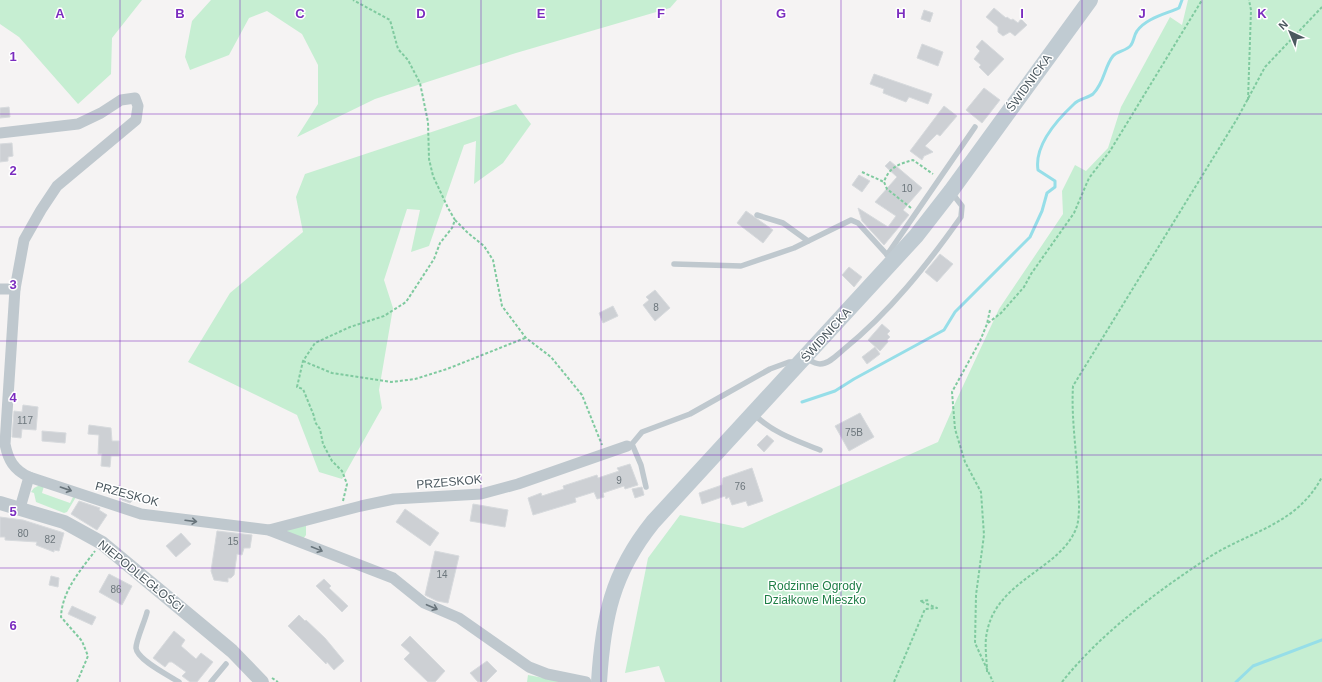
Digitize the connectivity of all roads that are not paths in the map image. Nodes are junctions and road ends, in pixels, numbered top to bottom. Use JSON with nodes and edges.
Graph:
{"nodes":[{"id":1,"x":1090,"y":0,"type":"edge"},
{"id":2,"x":975,"y":127,"type":"dead end"},
{"id":3,"x":0,"y":133,"type":"edge"},
{"id":4,"x":951,"y":191,"type":"junction"},
{"id":5,"x":757,"y":215,"type":"dead end"},
{"id":6,"x":808,"y":241,"type":"junction"},
{"id":7,"x":890,"y":258,"type":"junction"},
{"id":8,"x":674,"y":264,"type":"dead end"},
{"id":9,"x":0,"y":289,"type":"edge"},
{"id":10,"x":15,"y":289,"type":"junction"},
{"id":11,"x":803,"y":360,"type":"junction"},
{"id":12,"x":754,"y":414,"type":"junction"},
{"id":13,"x":629,"y":445,"type":"junction"},
{"id":14,"x":820,"y":450,"type":"dead end"},
{"id":15,"x":29,"y":477,"type":"junction"},
{"id":16,"x":646,"y":487,"type":"dead end"},
{"id":17,"x":0,"y":503,"type":"edge"},
{"id":18,"x":20,"y":508,"type":"junction"},
{"id":19,"x":269,"y":530,"type":"junction"},
{"id":20,"x":147,"y":612,"type":"dead end"},
{"id":21,"x":226,"y":664,"type":"dead end"},
{"id":22,"x":179,"y":682,"type":"edge"},
{"id":23,"x":211,"y":682,"type":"edge"},
{"id":24,"x":262,"y":682,"type":"edge"},
{"id":25,"x":586,"y":682,"type":"edge"},
{"id":26,"x":599,"y":682,"type":"edge"}],
"edges":[{"from":1,"to":4,"type":"main road","name":"ŚWIDNICKA"},
{"from":2,"to":7,"type":"lane"},
{"from":3,"to":10,"type":"street","name":"PRZESKOK"},
{"from":4,"to":7,"type":"main road","name":"ŚWIDNICKA"},
{"from":4,"to":11,"type":"lane"},
{"from":5,"to":6,"type":"lane"},
{"from":6,"to":7,"type":"lane"},
{"from":6,"to":8,"type":"lane"},
{"from":7,"to":11,"type":"main road","name":"ŚWIDNICKA"},
{"from":9,"to":10,"type":"street"},
{"from":10,"to":15,"type":"street","name":"PRZESKOK"},
{"from":11,"to":12,"type":"main road","name":"ŚWIDNICKA"},
{"from":11,"to":13,"type":"lane"},
{"from":12,"to":14,"type":"lane"},
{"from":12,"to":26,"type":"main road","name":"ŚWIDNICKA"},
{"from":13,"to":16,"type":"lane"},
{"from":13,"to":19,"type":"street","name":"PRZESKOK"},
{"from":15,"to":18,"type":"street"},
{"from":15,"to":19,"type":"street","name":"PRZESKOK","one_way":true},
{"from":17,"to":18,"type":"street","name":"NIEPODLEGŁOŚCI"},
{"from":18,"to":24,"type":"street","name":"NIEPODLEGŁOŚCI"},
{"from":19,"to":25,"type":"street","name":"PRZESKOK","one_way":true},
{"from":20,"to":22,"type":"lane"},
{"from":21,"to":23,"type":"lane"}]}
